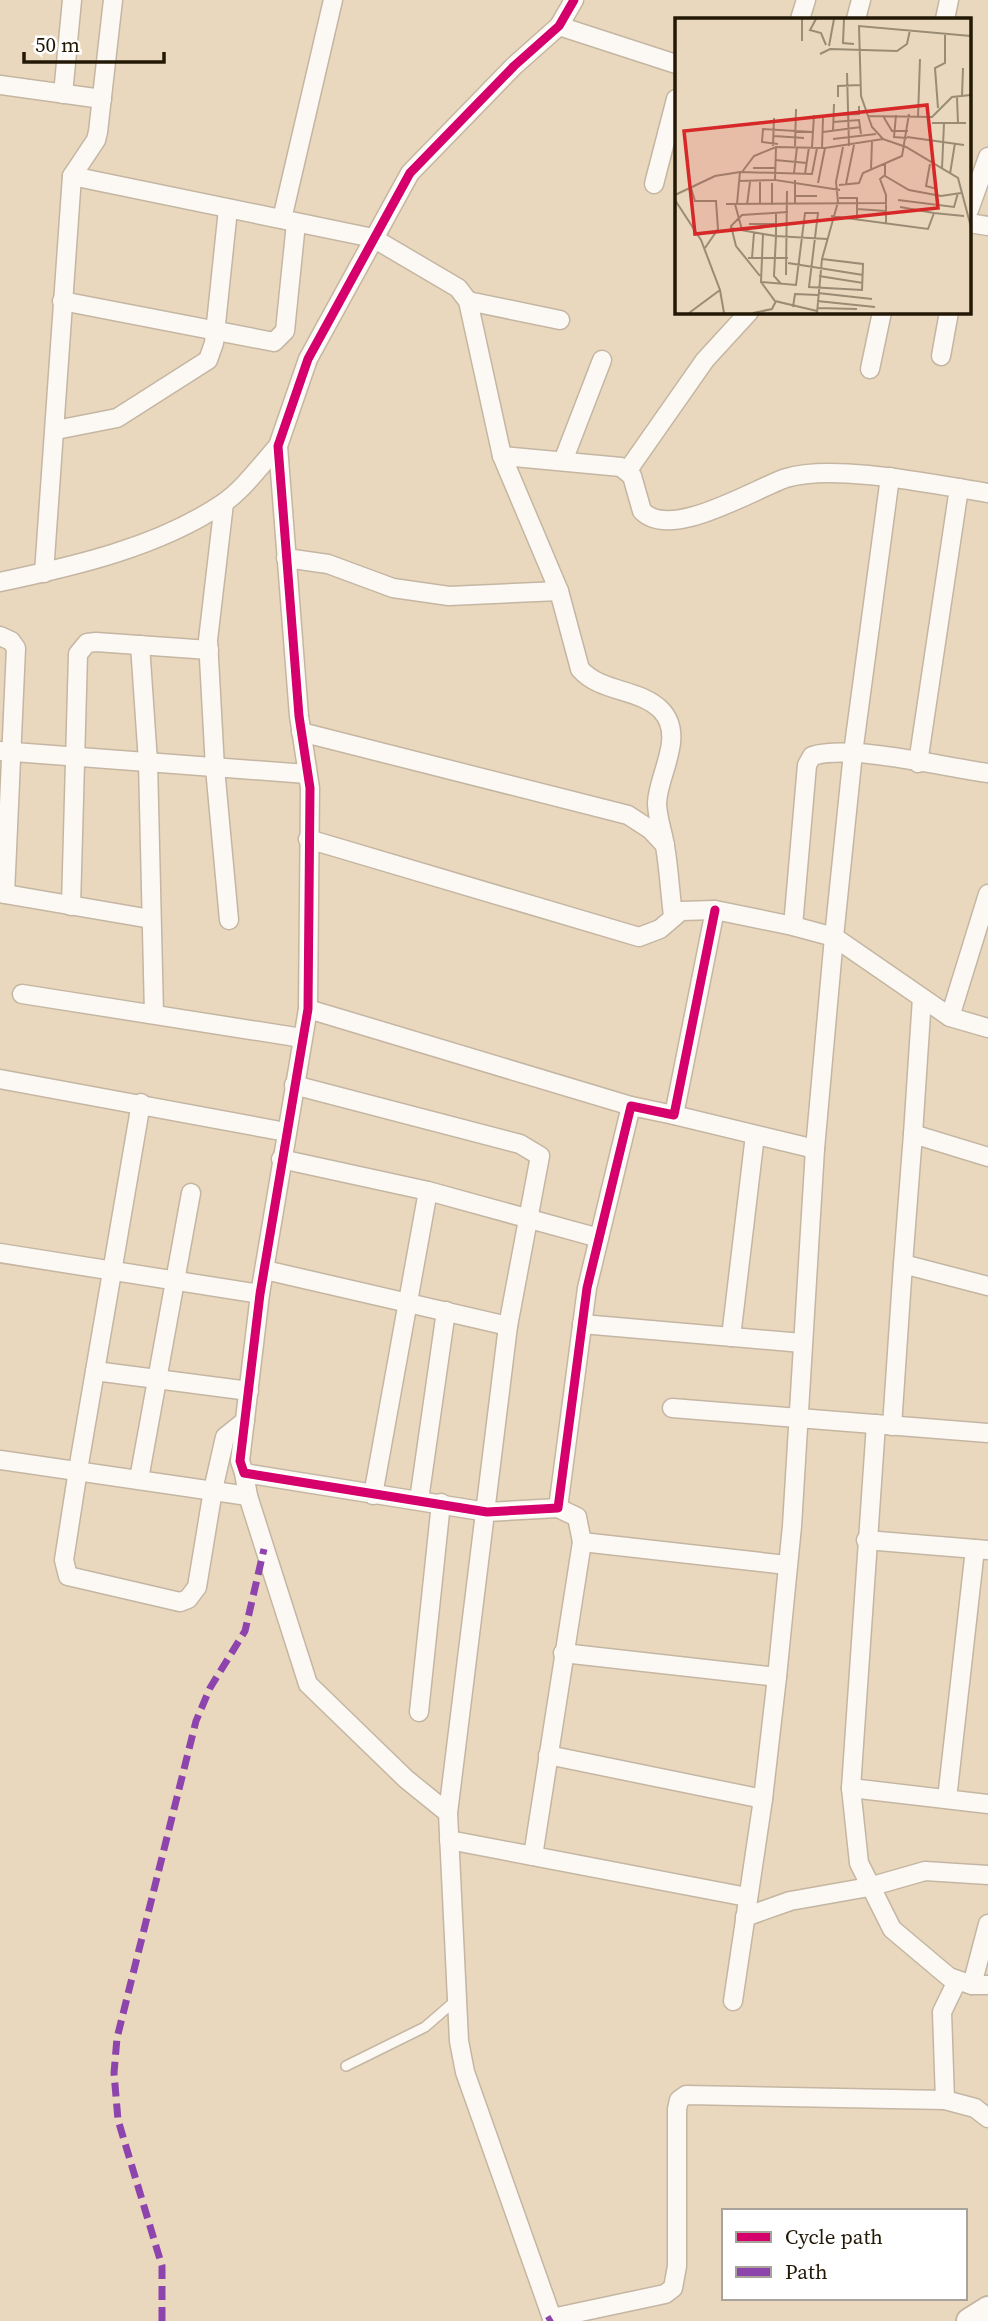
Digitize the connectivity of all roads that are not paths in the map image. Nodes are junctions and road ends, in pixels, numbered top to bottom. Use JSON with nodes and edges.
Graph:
{"nodes":[{"id":1,"x":72,"y":0,"type":"edge"},
{"id":2,"x":113,"y":0,"type":"edge"},
{"id":3,"x":333,"y":0,"type":"edge"},
{"id":4,"x":574,"y":0,"type":"edge"},
{"id":5,"x":806,"y":0,"type":"edge"},
{"id":6,"x":861,"y":0,"type":"edge"},
{"id":7,"x":949,"y":0,"type":"edge"},
{"id":8,"x":800,"y":18,"type":"edge"},
{"id":9,"x":856,"y":18,"type":"edge"},
{"id":10,"x":945,"y":18,"type":"edge"},
{"id":11,"x":559,"y":26,"type":"junction"},
{"id":12,"x":675,"y":63,"type":"edge"},
{"id":13,"x":0,"y":85,"type":"edge"},
{"id":14,"x":63,"y":93,"type":"junction"},
{"id":15,"x":102,"y":99,"type":"junction"},
{"id":16,"x":675,"y":106,"type":"edge"},
{"id":17,"x":988,"y":157,"type":"edge"},
{"id":18,"x":72,"y":176,"type":"junction"},
{"id":19,"x":654,"y":184,"type":"dead end"},
{"id":20,"x":970,"y":207,"type":"edge"},
{"id":21,"x":228,"y":209,"type":"junction"},
{"id":22,"x":289,"y":221,"type":"junction"},
{"id":23,"x":970,"y":223,"type":"edge"},
{"id":24,"x":988,"y":226,"type":"edge"},
{"id":25,"x":373,"y":238,"type":"junction"},
{"id":26,"x":62,"y":301,"type":"junction"},
{"id":27,"x":468,"y":301,"type":"junction"},
{"id":28,"x":747,"y":313,"type":"edge"},
{"id":29,"x":882,"y":313,"type":"edge"},
{"id":30,"x":949,"y":313,"type":"edge"},
{"id":31,"x":560,"y":320,"type":"dead end"},
{"id":32,"x":215,"y":331,"type":"junction"},
{"id":33,"x":941,"y":356,"type":"dead end"},
{"id":34,"x":602,"y":360,"type":"dead end"},
{"id":35,"x":870,"y":369,"type":"dead end"},
{"id":36,"x":56,"y":429,"type":"junction"},
{"id":37,"x":278,"y":446,"type":"junction"},
{"id":38,"x":502,"y":456,"type":"junction"},
{"id":39,"x":563,"y":461,"type":"junction"},
{"id":40,"x":628,"y":470,"type":"junction"},
{"id":41,"x":890,"y":477,"type":"junction"},
{"id":42,"x":959,"y":488,"type":"junction"},
{"id":43,"x":988,"y":493,"type":"edge"},
{"id":44,"x":224,"y":503,"type":"junction"},
{"id":45,"x":286,"y":558,"type":"junction"},
{"id":46,"x":44,"y":573,"type":"junction"},
{"id":47,"x":0,"y":582,"type":"edge"},
{"id":48,"x":559,"y":592,"type":"junction"},
{"id":49,"x":0,"y":636,"type":"edge"},
{"id":50,"x":140,"y":645,"type":"junction"},
{"id":51,"x":209,"y":650,"type":"junction"},
{"id":52,"x":301,"y":732,"type":"junction"},
{"id":53,"x":5,"y":752,"type":"edge"},
{"id":54,"x":853,"y":753,"type":"junction"},
{"id":55,"x":74,"y":756,"type":"junction"},
{"id":56,"x":148,"y":762,"type":"junction"},
{"id":57,"x":918,"y":763,"type":"junction"},
{"id":58,"x":215,"y":768,"type":"junction"},
{"id":59,"x":988,"y":773,"type":"edge"},
{"id":60,"x":307,"y":774,"type":"junction"},
{"id":61,"x":309,"y":839,"type":"junction"},
{"id":62,"x":665,"y":845,"type":"junction"},
{"id":63,"x":2,"y":894,"type":"edge"},
{"id":64,"x":988,"y":894,"type":"edge"},
{"id":65,"x":71,"y":906,"type":"junction"},
{"id":66,"x":715,"y":910,"type":"junction"},
{"id":67,"x":673,"y":916,"type":"junction"},
{"id":68,"x":151,"y":919,"type":"junction"},
{"id":69,"x":229,"y":920,"type":"dead end"},
{"id":70,"x":793,"y":926,"type":"junction"},
{"id":71,"x":834,"y":937,"type":"junction"},
{"id":72,"x":22,"y":994,"type":"dead end"},
{"id":73,"x":922,"y":998,"type":"junction"},
{"id":74,"x":308,"y":1009,"type":"junction"},
{"id":75,"x":154,"y":1014,"type":"junction"},
{"id":76,"x":950,"y":1017,"type":"junction"},
{"id":77,"x":988,"y":1028,"type":"edge"},
{"id":78,"x":302,"y":1038,"type":"junction"},
{"id":79,"x":0,"y":1079,"type":"edge"},
{"id":80,"x":294,"y":1085,"type":"junction"},
{"id":81,"x":141,"y":1104,"type":"junction"},
{"id":82,"x":631,"y":1106,"type":"junction"},
{"id":83,"x":674,"y":1115,"type":"junction"},
{"id":84,"x":286,"y":1132,"type":"junction"},
{"id":85,"x":913,"y":1134,"type":"junction"},
{"id":86,"x":755,"y":1135,"type":"junction"},
{"id":87,"x":815,"y":1149,"type":"junction"},
{"id":88,"x":988,"y":1157,"type":"edge"},
{"id":89,"x":281,"y":1159,"type":"junction"},
{"id":90,"x":428,"y":1191,"type":"junction"},
{"id":91,"x":191,"y":1193,"type":"dead end"},
{"id":92,"x":526,"y":1220,"type":"junction"},
{"id":93,"x":598,"y":1238,"type":"junction"},
{"id":94,"x":0,"y":1253,"type":"edge"},
{"id":95,"x":903,"y":1264,"type":"junction"},
{"id":96,"x":265,"y":1270,"type":"junction"},
{"id":97,"x":112,"y":1271,"type":"junction"},
{"id":98,"x":174,"y":1281,"type":"junction"},
{"id":99,"x":988,"y":1286,"type":"edge"},
{"id":100,"x":260,"y":1294,"type":"junction"},
{"id":101,"x":410,"y":1302,"type":"junction"},
{"id":102,"x":446,"y":1311,"type":"junction"},
{"id":103,"x":582,"y":1324,"type":"junction"},
{"id":104,"x":508,"y":1326,"type":"junction"},
{"id":105,"x":731,"y":1337,"type":"junction"},
{"id":106,"x":802,"y":1343,"type":"junction"},
{"id":107,"x":95,"y":1371,"type":"junction"},
{"id":108,"x":157,"y":1378,"type":"junction"},
{"id":109,"x":248,"y":1391,"type":"junction"},
{"id":110,"x":672,"y":1408,"type":"dead end"},
{"id":111,"x":798,"y":1417,"type":"junction"},
{"id":112,"x":245,"y":1421,"type":"junction"},
{"id":113,"x":884,"y":1425,"type":"junction"},
{"id":114,"x":988,"y":1433,"type":"edge"},
{"id":115,"x":0,"y":1460,"type":"edge"},
{"id":116,"x":78,"y":1470,"type":"junction"},
{"id":117,"x":244,"y":1473,"type":"junction"},
{"id":118,"x":139,"y":1479,"type":"junction"},
{"id":119,"x":212,"y":1490,"type":"junction"},
{"id":120,"x":373,"y":1494,"type":"junction"},
{"id":121,"x":248,"y":1496,"type":"junction"},
{"id":122,"x":419,"y":1500,"type":"junction"},
{"id":123,"x":441,"y":1503,"type":"junction"},
{"id":124,"x":558,"y":1508,"type":"junction"},
{"id":125,"x":487,"y":1512,"type":"junction"},
{"id":126,"x":866,"y":1540,"type":"junction"},
{"id":127,"x":582,"y":1542,"type":"junction"},
{"id":128,"x":982,"y":1550,"type":"edge"},
{"id":129,"x":788,"y":1565,"type":"junction"},
{"id":130,"x":563,"y":1653,"type":"junction"},
{"id":131,"x":777,"y":1677,"type":"junction"},
{"id":132,"x":419,"y":1712,"type":"dead end"},
{"id":133,"x":548,"y":1755,"type":"junction"},
{"id":134,"x":850,"y":1788,"type":"junction"},
{"id":135,"x":763,"y":1799,"type":"junction"},
{"id":136,"x":947,"y":1799,"type":"junction"},
{"id":137,"x":988,"y":1804,"type":"edge"},
{"id":138,"x":448,"y":1813,"type":"junction"},
{"id":139,"x":449,"y":1840,"type":"junction"},
{"id":140,"x":533,"y":1856,"type":"junction"},
{"id":141,"x":988,"y":1875,"type":"edge"},
{"id":142,"x":869,"y":1887,"type":"junction"},
{"id":143,"x":747,"y":1897,"type":"junction"},
{"id":144,"x":744,"y":1917,"type":"junction"},
{"id":145,"x":988,"y":1924,"type":"edge"},
{"id":146,"x":972,"y":1984,"type":"edge"},
{"id":147,"x":457,"y":2000,"type":"junction"},
{"id":148,"x":733,"y":2001,"type":"dead end"},
{"id":149,"x":346,"y":2066,"type":"dead end"},
{"id":150,"x":945,"y":2100,"type":"junction"},
{"id":151,"x":988,"y":2118,"type":"edge"},
{"id":152,"x":988,"y":2309,"type":"edge"},
{"id":153,"x":553,"y":2320,"type":"edge"},
{"id":154,"x":969,"y":2321,"type":"edge"}],
"edges":[{"from":1,"to":14,"type":"street"},
{"from":2,"to":15,"type":"street"},
{"from":3,"to":22,"type":"street"},
{"from":4,"to":11,"type":"street"},
{"from":5,"to":8,"type":"street"},
{"from":6,"to":9,"type":"street"},
{"from":7,"to":10,"type":"street"},
{"from":11,"to":12,"type":"street"},
{"from":11,"to":25,"type":"street"},
{"from":13,"to":14,"type":"street"},
{"from":14,"to":15,"type":"street"},
{"from":15,"to":18,"type":"street"},
{"from":16,"to":19,"type":"street"},
{"from":17,"to":20,"type":"street"},
{"from":18,"to":21,"type":"street"},
{"from":18,"to":26,"type":"street"},
{"from":21,"to":22,"type":"street"},
{"from":21,"to":32,"type":"street"},
{"from":22,"to":25,"type":"street"},
{"from":22,"to":32,"type":"street"},
{"from":23,"to":24,"type":"street"},
{"from":25,"to":27,"type":"street"},
{"from":25,"to":37,"type":"street"},
{"from":26,"to":32,"type":"street"},
{"from":26,"to":36,"type":"street"},
{"from":27,"to":31,"type":"street"},
{"from":27,"to":38,"type":"street"},
{"from":28,"to":40,"type":"street"},
{"from":29,"to":35,"type":"street"},
{"from":30,"to":33,"type":"street"},
{"from":32,"to":36,"type":"street"},
{"from":34,"to":39,"type":"street"},
{"from":36,"to":46,"type":"street"},
{"from":37,"to":44,"type":"street"},
{"from":37,"to":45,"type":"street"},
{"from":38,"to":39,"type":"street"},
{"from":38,"to":48,"type":"street"},
{"from":39,"to":40,"type":"street"},
{"from":40,"to":41,"type":"street"},
{"from":41,"to":42,"type":"street"},
{"from":41,"to":54,"type":"street"},
{"from":42,"to":43,"type":"street"},
{"from":42,"to":57,"type":"street"},
{"from":44,"to":46,"type":"street"},
{"from":44,"to":51,"type":"street"},
{"from":45,"to":48,"type":"street"},
{"from":45,"to":52,"type":"street"},
{"from":46,"to":47,"type":"street"},
{"from":48,"to":62,"type":"street"},
{"from":49,"to":53,"type":"street"},
{"from":50,"to":51,"type":"street"},
{"from":50,"to":55,"type":"street"},
{"from":50,"to":56,"type":"street"},
{"from":51,"to":58,"type":"street"},
{"from":52,"to":60,"type":"street"},
{"from":52,"to":62,"type":"street"},
{"from":53,"to":55,"type":"street"},
{"from":53,"to":63,"type":"street"},
{"from":54,"to":57,"type":"street"},
{"from":54,"to":70,"type":"street"},
{"from":54,"to":71,"type":"street"},
{"from":55,"to":56,"type":"street"},
{"from":55,"to":65,"type":"street"},
{"from":56,"to":58,"type":"street"},
{"from":56,"to":68,"type":"street"},
{"from":57,"to":59,"type":"street"},
{"from":58,"to":60,"type":"street"},
{"from":58,"to":69,"type":"street"},
{"from":60,"to":61,"type":"street"},
{"from":61,"to":67,"type":"street"},
{"from":61,"to":74,"type":"street"},
{"from":62,"to":67,"type":"street"},
{"from":63,"to":65,"type":"street"},
{"from":64,"to":76,"type":"street"},
{"from":65,"to":68,"type":"street"},
{"from":66,"to":67,"type":"street"},
{"from":66,"to":70,"type":"street"},
{"from":66,"to":83,"type":"street"},
{"from":68,"to":75,"type":"street"},
{"from":70,"to":71,"type":"street"},
{"from":71,"to":73,"type":"street"},
{"from":71,"to":87,"type":"street"},
{"from":72,"to":75,"type":"street"},
{"from":73,"to":76,"type":"street"},
{"from":73,"to":85,"type":"street"},
{"from":74,"to":78,"type":"street"},
{"from":74,"to":82,"type":"street"},
{"from":75,"to":78,"type":"street"},
{"from":76,"to":77,"type":"street"},
{"from":78,"to":80,"type":"street"},
{"from":79,"to":81,"type":"street"},
{"from":80,"to":84,"type":"street"},
{"from":80,"to":92,"type":"street"},
{"from":81,"to":84,"type":"street"},
{"from":81,"to":97,"type":"street"},
{"from":82,"to":83,"type":"street"},
{"from":82,"to":93,"type":"street"},
{"from":83,"to":86,"type":"street"},
{"from":84,"to":89,"type":"street"},
{"from":85,"to":88,"type":"street"},
{"from":85,"to":95,"type":"street"},
{"from":86,"to":87,"type":"street"},
{"from":86,"to":105,"type":"street"},
{"from":87,"to":106,"type":"street"},
{"from":89,"to":90,"type":"street"},
{"from":89,"to":96,"type":"street"},
{"from":90,"to":92,"type":"street"},
{"from":90,"to":101,"type":"street"},
{"from":91,"to":98,"type":"street"},
{"from":92,"to":93,"type":"street"},
{"from":92,"to":104,"type":"street"},
{"from":93,"to":103,"type":"street"},
{"from":94,"to":97,"type":"street"},
{"from":95,"to":99,"type":"street"},
{"from":95,"to":113,"type":"street"},
{"from":96,"to":100,"type":"street"},
{"from":96,"to":101,"type":"street"},
{"from":97,"to":98,"type":"street"},
{"from":97,"to":107,"type":"street"},
{"from":98,"to":100,"type":"street"},
{"from":98,"to":108,"type":"street"},
{"from":100,"to":109,"type":"street"},
{"from":101,"to":102,"type":"street"},
{"from":101,"to":120,"type":"street"},
{"from":102,"to":104,"type":"street"},
{"from":102,"to":122,"type":"street"},
{"from":103,"to":105,"type":"street"},
{"from":103,"to":124,"type":"street"},
{"from":104,"to":125,"type":"street"},
{"from":105,"to":106,"type":"street"},
{"from":106,"to":111,"type":"street"},
{"from":107,"to":108,"type":"street"},
{"from":107,"to":116,"type":"street"},
{"from":108,"to":109,"type":"street"},
{"from":108,"to":118,"type":"street"},
{"from":109,"to":112,"type":"street"},
{"from":110,"to":111,"type":"street"},
{"from":111,"to":113,"type":"street"},
{"from":111,"to":129,"type":"street"},
{"from":112,"to":117,"type":"street"},
{"from":112,"to":119,"type":"street"},
{"from":113,"to":114,"type":"street"},
{"from":113,"to":126,"type":"street"},
{"from":115,"to":116,"type":"street"},
{"from":116,"to":118,"type":"street"},
{"from":116,"to":119,"type":"street"},
{"from":117,"to":120,"type":"street"},
{"from":117,"to":121,"type":"street"},
{"from":118,"to":119,"type":"street"},
{"from":119,"to":121,"type":"street"},
{"from":120,"to":122,"type":"street"},
{"from":121,"to":138,"type":"street"},
{"from":122,"to":123,"type":"street"},
{"from":123,"to":125,"type":"street"},
{"from":123,"to":132,"type":"street"},
{"from":124,"to":125,"type":"street"},
{"from":124,"to":127,"type":"street"},
{"from":125,"to":138,"type":"street"},
{"from":126,"to":128,"type":"street"},
{"from":126,"to":134,"type":"street"},
{"from":127,"to":129,"type":"street"},
{"from":127,"to":130,"type":"street"},
{"from":128,"to":136,"type":"street"},
{"from":129,"to":131,"type":"street"},
{"from":130,"to":131,"type":"street"},
{"from":130,"to":133,"type":"street"},
{"from":131,"to":135,"type":"street"},
{"from":133,"to":135,"type":"street"},
{"from":133,"to":140,"type":"street"},
{"from":134,"to":136,"type":"street"},
{"from":134,"to":142,"type":"street"},
{"from":135,"to":143,"type":"street"},
{"from":136,"to":137,"type":"street"},
{"from":138,"to":139,"type":"street"},
{"from":139,"to":140,"type":"street"},
{"from":139,"to":147,"type":"street"},
{"from":140,"to":143,"type":"street"},
{"from":141,"to":142,"type":"street"},
{"from":142,"to":144,"type":"street"},
{"from":142,"to":146,"type":"street"},
{"from":143,"to":144,"type":"street"},
{"from":144,"to":148,"type":"street"},
{"from":145,"to":146,"type":"street"},
{"from":146,"to":150,"type":"street"},
{"from":147,"to":149,"type":"lane"},
{"from":147,"to":153,"type":"street"},
{"from":150,"to":151,"type":"street"},
{"from":150,"to":153,"type":"street"},
{"from":152,"to":154,"type":"main road"}]}
